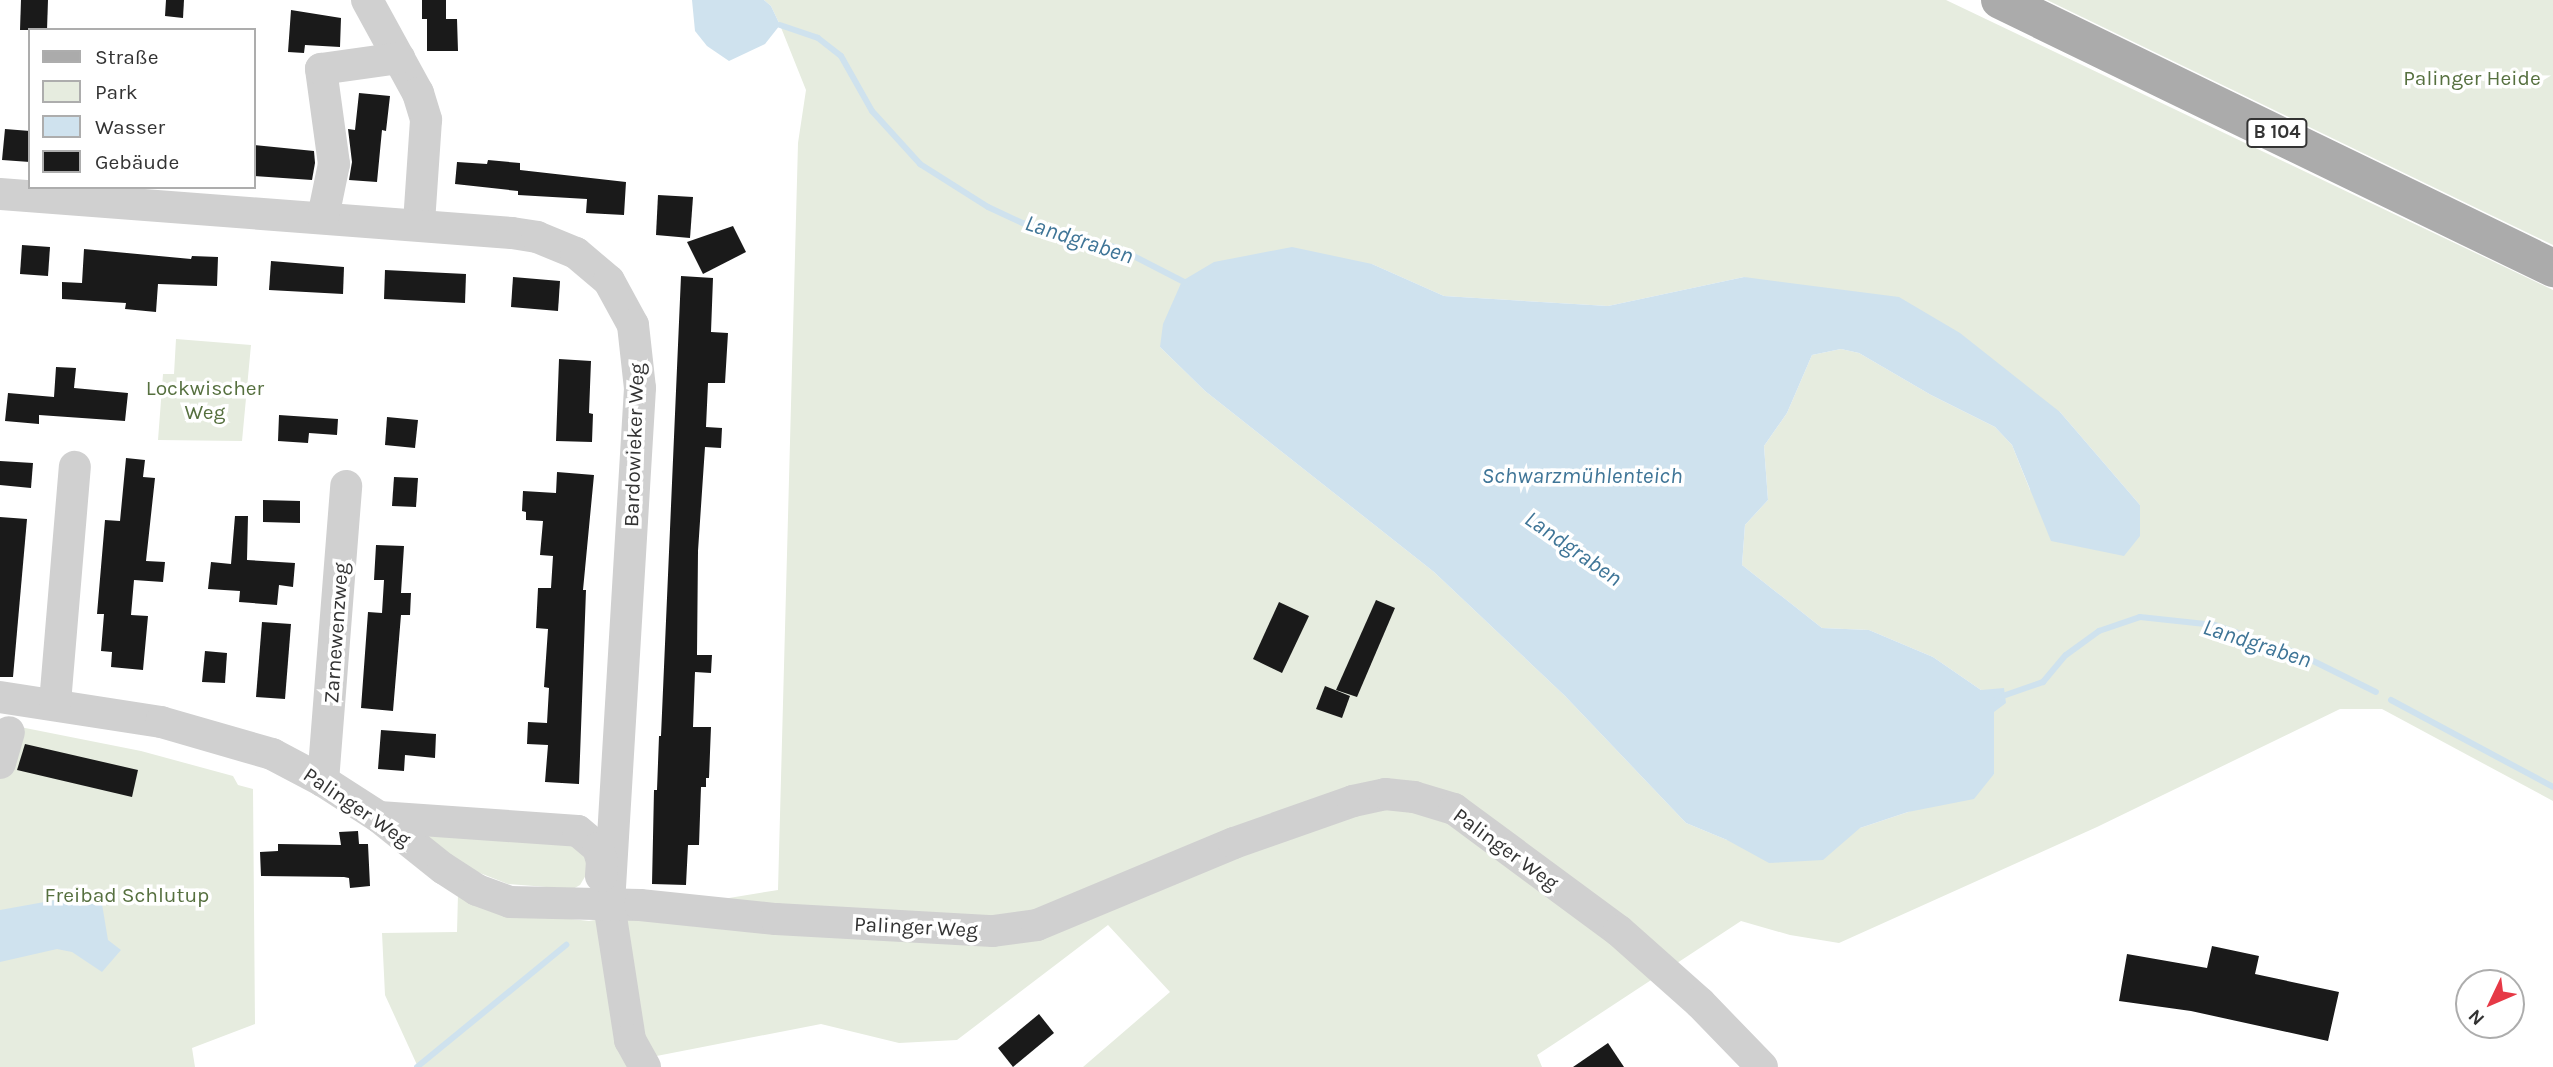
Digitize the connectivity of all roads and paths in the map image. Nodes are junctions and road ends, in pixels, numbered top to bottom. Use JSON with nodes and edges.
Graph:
{"nodes":[{"id":1,"x":367,"y":0,"type":"edge"},
{"id":2,"x":2000,"y":0,"type":"edge"},
{"id":3,"x":399,"y":58,"type":"junction"},
{"id":4,"x":0,"y":194,"type":"edge"},
{"id":5,"x":324,"y":216,"type":"junction"},
{"id":6,"x":419,"y":224,"type":"junction"},
{"id":7,"x":2553,"y":268,"type":"edge"},
{"id":8,"x":75,"y":467,"type":"dead end"},
{"id":9,"x":346,"y":486,"type":"dead end"},
{"id":10,"x":0,"y":696,"type":"edge"},
{"id":11,"x":55,"y":703,"type":"junction"},
{"id":12,"x":9,"y":732,"type":"dead end"},
{"id":13,"x":0,"y":763,"type":"edge"},
{"id":14,"x":323,"y":781,"type":"junction"},
{"id":15,"x":379,"y":817,"type":"junction"},
{"id":16,"x":609,"y":904,"type":"junction"},
{"id":17,"x":564,"y":905,"type":"junction"},
{"id":18,"x":645,"y":1067,"type":"edge"},
{"id":19,"x":1762,"y":1067,"type":"edge"}],
"edges":[{"from":1,"to":3,"type":"street"},
{"from":2,"to":7,"type":"main road","number":"B 104"},
{"from":3,"to":5,"type":"street"},
{"from":3,"to":6,"type":"street"},
{"from":4,"to":5,"type":"street","name":"Bardowieker Weg"},
{"from":5,"to":6,"type":"street","name":"Bardowieker Weg"},
{"from":6,"to":16,"type":"street","name":"Bardowieker Weg"},
{"from":8,"to":11,"type":"street"},
{"from":9,"to":14,"type":"street","name":"Zarnewenzweg"},
{"from":10,"to":11,"type":"street","name":"Palinger Weg"},
{"from":11,"to":14,"type":"street","name":"Palinger Weg"},
{"from":12,"to":13,"type":"street"},
{"from":14,"to":15,"type":"street","name":"Palinger Weg"},
{"from":15,"to":17,"type":"street","name":"Palinger Weg"},
{"from":15,"to":17,"type":"street"},
{"from":16,"to":17,"type":"street","name":"Palinger Weg"},
{"from":16,"to":18,"type":"street","name":"Bardowieker Weg"},
{"from":16,"to":19,"type":"street","name":"Palinger Weg"}]}
